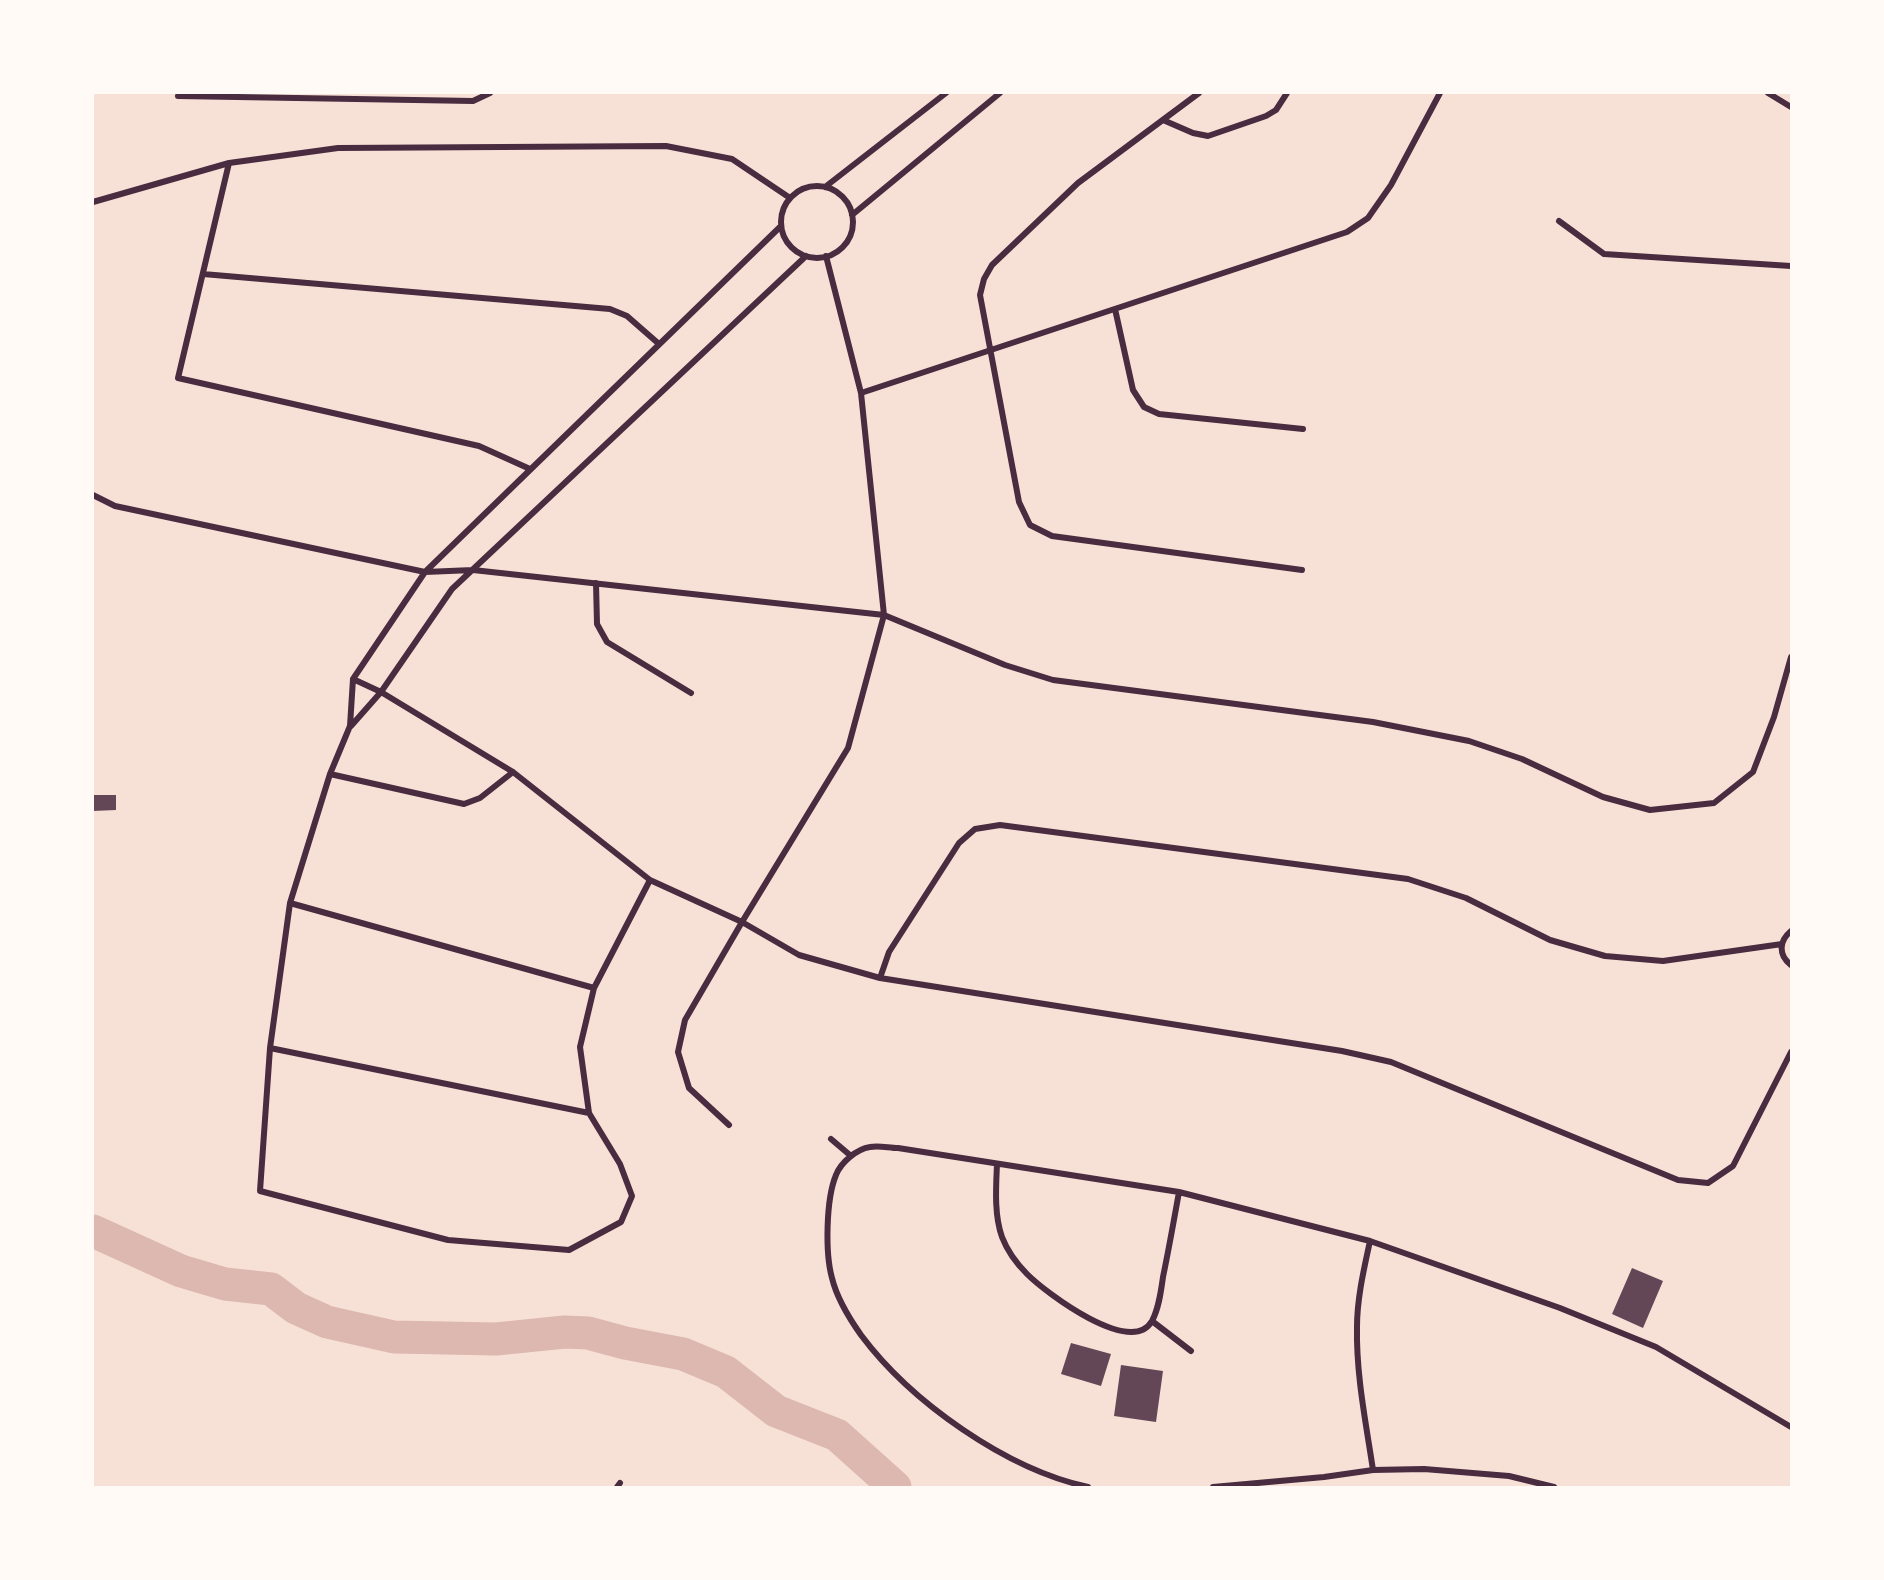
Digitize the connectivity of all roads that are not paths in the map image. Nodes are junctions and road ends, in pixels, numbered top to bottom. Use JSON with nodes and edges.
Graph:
{"nodes":[{"id":1,"x":490,"y":93,"type":"edge"},
{"id":2,"x":946,"y":93,"type":"edge"},
{"id":3,"x":1000,"y":93,"type":"edge"},
{"id":4,"x":1199,"y":93,"type":"edge"},
{"id":5,"x":1287,"y":93,"type":"edge"},
{"id":6,"x":1440,"y":93,"type":"edge"},
{"id":7,"x":1768,"y":93,"type":"edge"},
{"id":8,"x":178,"y":96,"type":"dead end"},
{"id":9,"x":1791,"y":107,"type":"edge"},
{"id":10,"x":1163,"y":120,"type":"junction"},
{"id":11,"x":229,"y":163,"type":"junction"},
{"id":12,"x":825,"y":187,"type":"junction"},
{"id":13,"x":790,"y":198,"type":"junction"},
{"id":14,"x":93,"y":202,"type":"edge"},
{"id":15,"x":852,"y":215,"type":"junction"},
{"id":16,"x":1559,"y":221,"type":"dead end"},
{"id":17,"x":781,"y":226,"type":"junction"},
{"id":18,"x":806,"y":256,"type":"junction"},
{"id":19,"x":826,"y":256,"type":"junction"},
{"id":20,"x":1791,"y":266,"type":"edge"},
{"id":21,"x":203,"y":274,"type":"junction"},
{"id":22,"x":1115,"y":309,"type":"junction"},
{"id":23,"x":659,"y":344,"type":"junction"},
{"id":24,"x":990,"y":351,"type":"junction"},
{"id":25,"x":861,"y":393,"type":"junction"},
{"id":26,"x":1303,"y":429,"type":"dead end"},
{"id":27,"x":530,"y":470,"type":"junction"},
{"id":28,"x":93,"y":495,"type":"edge"},
{"id":29,"x":473,"y":570,"type":"junction"},
{"id":30,"x":1302,"y":570,"type":"dead end"},
{"id":31,"x":425,"y":572,"type":"junction"},
{"id":32,"x":596,"y":583,"type":"junction"},
{"id":33,"x":884,"y":615,"type":"junction"},
{"id":34,"x":1791,"y":657,"type":"edge"},
{"id":35,"x":353,"y":679,"type":"junction"},
{"id":36,"x":381,"y":692,"type":"junction"},
{"id":37,"x":691,"y":693,"type":"dead end"},
{"id":38,"x":350,"y":726,"type":"junction"},
{"id":39,"x":513,"y":772,"type":"junction"},
{"id":40,"x":330,"y":774,"type":"junction"},
{"id":41,"x":651,"y":880,"type":"junction"},
{"id":42,"x":290,"y":903,"type":"junction"},
{"id":43,"x":742,"y":922,"type":"junction"},
{"id":44,"x":1791,"y":931,"type":"edge"},
{"id":45,"x":1782,"y":944,"type":"junction"},
{"id":46,"x":1791,"y":965,"type":"edge"},
{"id":47,"x":880,"y":978,"type":"junction"},
{"id":48,"x":594,"y":988,"type":"junction"},
{"id":49,"x":270,"y":1048,"type":"junction"},
{"id":50,"x":1791,"y":1052,"type":"edge"},
{"id":51,"x":589,"y":1113,"type":"junction"},
{"id":52,"x":729,"y":1125,"type":"dead end"},
{"id":53,"x":831,"y":1139,"type":"dead end"},
{"id":54,"x":851,"y":1156,"type":"junction"},
{"id":55,"x":997,"y":1164,"type":"junction"},
{"id":56,"x":1179,"y":1192,"type":"junction"},
{"id":57,"x":1370,"y":1240,"type":"junction"},
{"id":58,"x":1152,"y":1321,"type":"junction"},
{"id":59,"x":1191,"y":1351,"type":"dead end"},
{"id":60,"x":1791,"y":1427,"type":"edge"},
{"id":61,"x":1373,"y":1470,"type":"junction"},
{"id":62,"x":1088,"y":1487,"type":"edge"},
{"id":63,"x":1213,"y":1487,"type":"edge"},
{"id":64,"x":1554,"y":1487,"type":"edge"}],
"edges":[{"from":1,"to":8,"type":"street"},
{"from":2,"to":12,"type":"street"},
{"from":3,"to":15,"type":"street"},
{"from":4,"to":10,"type":"street"},
{"from":5,"to":10,"type":"street"},
{"from":6,"to":22,"type":"street"},
{"from":7,"to":9,"type":"street"},
{"from":10,"to":24,"type":"street"},
{"from":11,"to":13,"type":"street"},
{"from":11,"to":14,"type":"street"},
{"from":11,"to":21,"type":"street"},
{"from":12,"to":13,"type":"street"},
{"from":12,"to":15,"type":"street"},
{"from":13,"to":17,"type":"street"},
{"from":15,"to":19,"type":"street"},
{"from":16,"to":20,"type":"street"},
{"from":17,"to":18,"type":"street"},
{"from":17,"to":23,"type":"street"},
{"from":18,"to":19,"type":"street"},
{"from":18,"to":29,"type":"street"},
{"from":19,"to":25,"type":"street"},
{"from":21,"to":23,"type":"street"},
{"from":21,"to":27,"type":"street"},
{"from":22,"to":24,"type":"street"},
{"from":22,"to":26,"type":"street"},
{"from":23,"to":27,"type":"street"},
{"from":24,"to":25,"type":"street"},
{"from":24,"to":30,"type":"street"},
{"from":25,"to":33,"type":"street"},
{"from":27,"to":31,"type":"street"},
{"from":28,"to":31,"type":"street"},
{"from":29,"to":31,"type":"street"},
{"from":29,"to":32,"type":"street"},
{"from":29,"to":36,"type":"street"},
{"from":31,"to":35,"type":"street"},
{"from":32,"to":33,"type":"street"},
{"from":32,"to":37,"type":"street"},
{"from":33,"to":34,"type":"street"},
{"from":33,"to":43,"type":"street"},
{"from":35,"to":36,"type":"street"},
{"from":35,"to":38,"type":"street"},
{"from":36,"to":38,"type":"street"},
{"from":36,"to":39,"type":"street"},
{"from":38,"to":40,"type":"street"},
{"from":39,"to":40,"type":"street"},
{"from":39,"to":41,"type":"street"},
{"from":40,"to":42,"type":"street"},
{"from":41,"to":43,"type":"street"},
{"from":41,"to":48,"type":"street"},
{"from":42,"to":48,"type":"street"},
{"from":42,"to":49,"type":"street"},
{"from":43,"to":47,"type":"street"},
{"from":43,"to":52,"type":"street"},
{"from":44,"to":45,"type":"street"},
{"from":45,"to":46,"type":"street"},
{"from":45,"to":47,"type":"street"},
{"from":47,"to":50,"type":"street"},
{"from":48,"to":51,"type":"street"},
{"from":49,"to":51,"type":"street"},
{"from":49,"to":51,"type":"street"},
{"from":53,"to":54,"type":"street"},
{"from":54,"to":55,"type":"street"},
{"from":54,"to":62,"type":"street"},
{"from":55,"to":56,"type":"street"},
{"from":55,"to":58,"type":"street"},
{"from":56,"to":57,"type":"street"},
{"from":56,"to":58,"type":"street"},
{"from":57,"to":60,"type":"street"},
{"from":57,"to":61,"type":"street"},
{"from":58,"to":59,"type":"street"},
{"from":61,"to":63,"type":"street"},
{"from":61,"to":64,"type":"street"}]}
